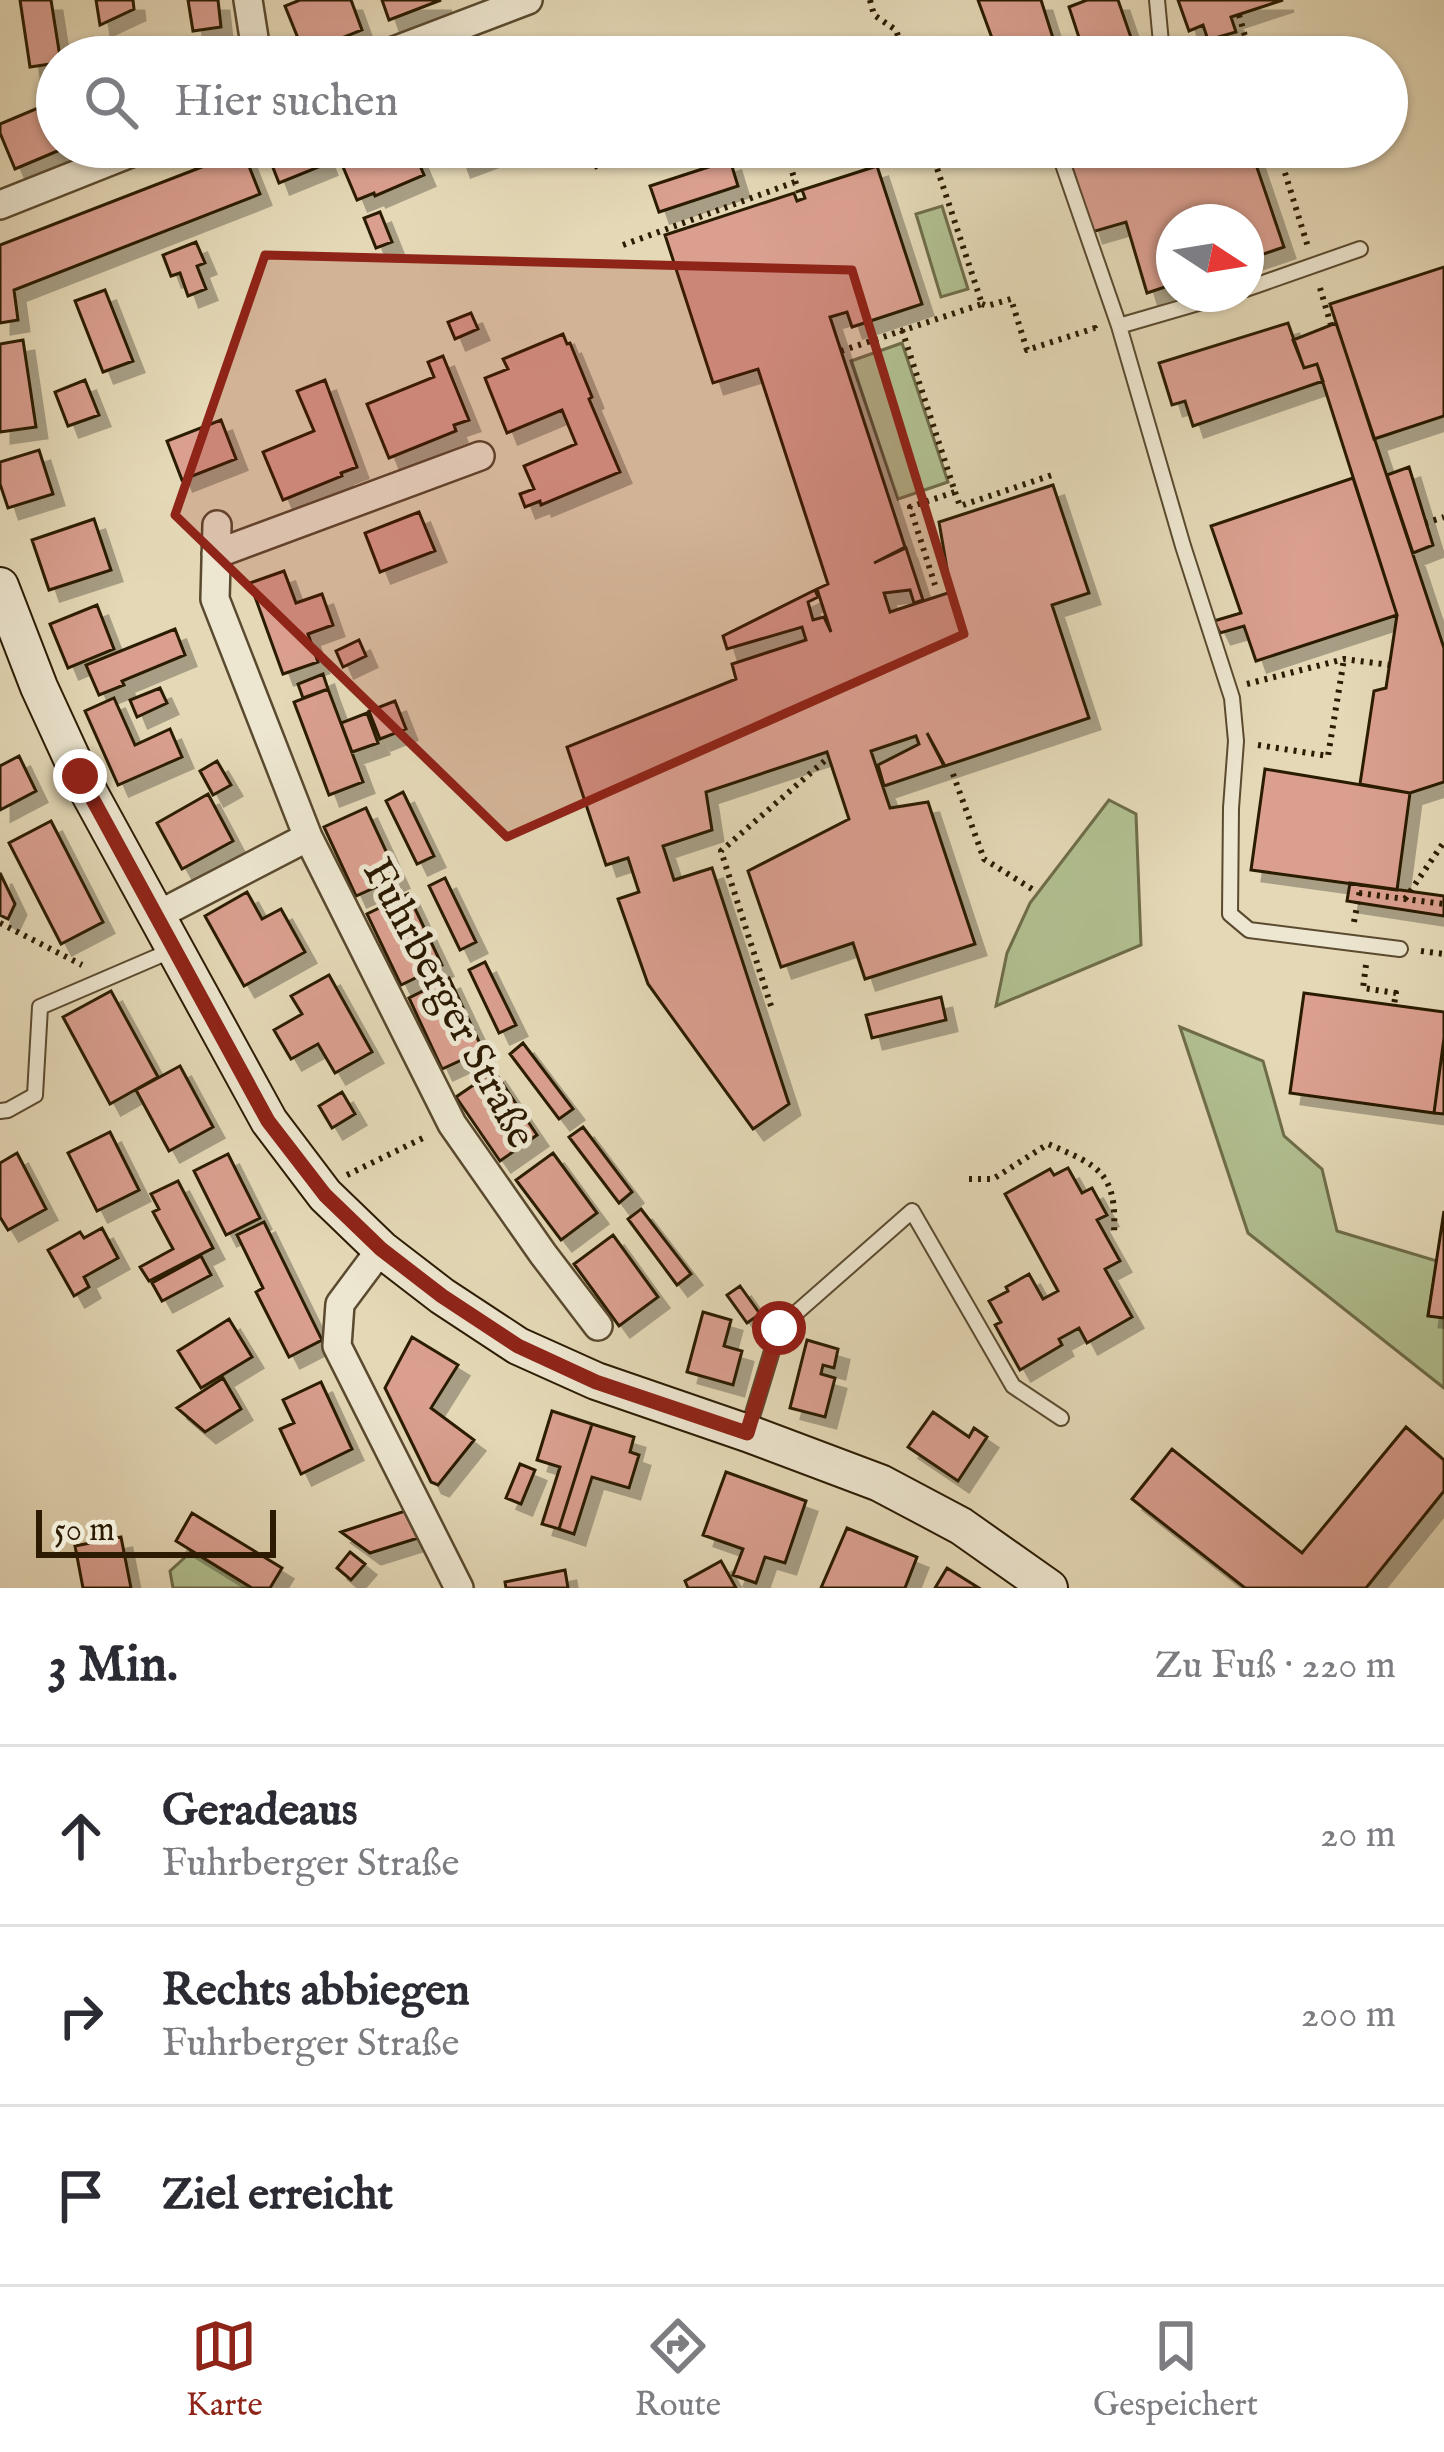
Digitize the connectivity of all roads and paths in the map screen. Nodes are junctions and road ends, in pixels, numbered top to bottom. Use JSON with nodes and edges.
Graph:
{"nodes":[{"id":1,"x":248,"y":0,"type":"edge"},
{"id":2,"x":528,"y":0,"type":"edge"},
{"id":3,"x":869,"y":0,"type":"edge"},
{"id":4,"x":1157,"y":0,"type":"edge"},
{"id":5,"x":1239,"y":14,"type":"dead end"},
{"id":6,"x":254,"y":36,"type":"edge"},
{"id":7,"x":433,"y":36,"type":"edge"},
{"id":8,"x":898,"y":36,"type":"edge"},
{"id":9,"x":1160,"y":36,"type":"edge"},
{"id":10,"x":1245,"y":36,"type":"edge"},
{"id":11,"x":93,"y":168,"type":"edge"},
{"id":12,"x":791,"y":168,"type":"edge"},
{"id":13,"x":937,"y":168,"type":"edge"},
{"id":14,"x":1064,"y":168,"type":"edge"},
{"id":15,"x":1283,"y":168,"type":"edge"},
{"id":16,"x":795,"y":182,"type":"junction"},
{"id":17,"x":801,"y":199,"type":"dead end"},
{"id":18,"x":0,"y":205,"type":"edge"},
{"id":19,"x":623,"y":244,"type":"dead end"},
{"id":20,"x":1360,"y":249,"type":"dead end"},
{"id":21,"x":1314,"y":266,"type":"junction"},
{"id":22,"x":1264,"y":283,"type":"edge"},
{"id":23,"x":982,"y":304,"type":"junction"},
{"id":24,"x":1167,"y":312,"type":"edge"},
{"id":25,"x":1331,"y":325,"type":"dead end"},
{"id":26,"x":1119,"y":326,"type":"junction"},
{"id":27,"x":902,"y":331,"type":"junction"},
{"id":28,"x":1100,"y":346,"type":"dead end"},
{"id":29,"x":841,"y":351,"type":"dead end"},
{"id":30,"x":480,"y":456,"type":"dead end"},
{"id":31,"x":1055,"y":474,"type":"dead end"},
{"id":32,"x":955,"y":492,"type":"junction"},
{"id":33,"x":1444,"y":517,"type":"edge"},
{"id":34,"x":1425,"y":523,"type":"dead end"},
{"id":35,"x":217,"y":525,"type":"dead end"},
{"id":36,"x":216,"y":554,"type":"junction"},
{"id":37,"x":935,"y":585,"type":"dead end"},
{"id":38,"x":0,"y":586,"type":"edge"},
{"id":39,"x":1344,"y":658,"type":"junction"},
{"id":40,"x":1390,"y":665,"type":"dead end"},
{"id":41,"x":1229,"y":689,"type":"junction"},
{"id":42,"x":1236,"y":741,"type":"junction"},
{"id":43,"x":829,"y":757,"type":"dead end"},
{"id":44,"x":953,"y":774,"type":"dead end"},
{"id":45,"x":308,"y":837,"type":"junction"},
{"id":46,"x":1444,"y":842,"type":"edge"},
{"id":47,"x":1032,"y":889,"type":"dead end"},
{"id":48,"x":1405,"y":899,"type":"junction"},
{"id":49,"x":1444,"y":904,"type":"edge"},
{"id":50,"x":156,"y":916,"type":"junction"},
{"id":51,"x":0,"y":923,"type":"edge"},
{"id":52,"x":1351,"y":942,"type":"junction"},
{"id":53,"x":1368,"y":945,"type":"junction"},
{"id":54,"x":1400,"y":949,"type":"dead end"},
{"id":55,"x":175,"y":950,"type":"junction"},
{"id":56,"x":86,"y":968,"type":"dead end"},
{"id":57,"x":1394,"y":1005,"type":"dead end"},
{"id":58,"x":771,"y":1006,"type":"dead end"},
{"id":59,"x":0,"y":1111,"type":"edge"},
{"id":60,"x":452,"y":1124,"type":"junction"},
{"id":61,"x":969,"y":1179,"type":"dead end"},
{"id":62,"x":325,"y":1195,"type":"junction"},
{"id":63,"x":1114,"y":1234,"type":"dead end"},
{"id":64,"x":381,"y":1249,"type":"junction"},
{"id":65,"x":598,"y":1326,"type":"dead end"},
{"id":66,"x":1061,"y":1418,"type":"dead end"},
{"id":67,"x":747,"y":1433,"type":"junction"},
{"id":68,"x":459,"y":1588,"type":"edge"},
{"id":69,"x":1049,"y":1588,"type":"edge"}],
"edges":[{"from":1,"to":6,"type":"street"},
{"from":2,"to":7,"type":"street"},
{"from":3,"to":8,"type":"path"},
{"from":4,"to":9,"type":"lane"},
{"from":5,"to":10,"type":"path"},
{"from":11,"to":18,"type":"street"},
{"from":12,"to":16,"type":"path"},
{"from":13,"to":23,"type":"path"},
{"from":14,"to":26,"type":"lane"},
{"from":15,"to":21,"type":"path"},
{"from":16,"to":17,"type":"path"},
{"from":16,"to":19,"type":"path"},
{"from":20,"to":21,"type":"lane"},
{"from":21,"to":22,"type":"lane"},
{"from":21,"to":25,"type":"path"},
{"from":23,"to":27,"type":"path"},
{"from":23,"to":28,"type":"path"},
{"from":24,"to":26,"type":"lane"},
{"from":26,"to":41,"type":"lane"},
{"from":27,"to":29,"type":"path"},
{"from":27,"to":32,"type":"path"},
{"from":30,"to":36,"type":"street"},
{"from":31,"to":32,"type":"path"},
{"from":32,"to":37,"type":"path"},
{"from":33,"to":34,"type":"path"},
{"from":35,"to":36,"type":"street","name":"Fuhrberger Straße"},
{"from":36,"to":45,"type":"street","name":"Fuhrberger Straße"},
{"from":38,"to":50,"type":"main road"},
{"from":39,"to":40,"type":"path"},
{"from":39,"to":41,"type":"path"},
{"from":39,"to":42,"type":"path"},
{"from":41,"to":42,"type":"lane"},
{"from":42,"to":52,"type":"lane"},
{"from":43,"to":58,"type":"path"},
{"from":44,"to":47,"type":"path"},
{"from":45,"to":50,"type":"street","name":"Fuhrberger Straße"},
{"from":45,"to":60,"type":"street","name":"Fuhrberger Straße"},
{"from":46,"to":48,"type":"path"},
{"from":48,"to":49,"type":"path"},
{"from":48,"to":52,"type":"path"},
{"from":50,"to":55,"type":"main road"},
{"from":51,"to":56,"type":"path"},
{"from":52,"to":53,"type":"lane"},
{"from":53,"to":54,"type":"lane"},
{"from":53,"to":57,"type":"path"},
{"from":55,"to":59,"type":"lane"},
{"from":55,"to":62,"type":"main road"},
{"from":60,"to":62,"type":"path"},
{"from":60,"to":65,"type":"street","name":"Fuhrberger Straße"},
{"from":61,"to":63,"type":"path"},
{"from":62,"to":64,"type":"main road"},
{"from":64,"to":67,"type":"main road"},
{"from":64,"to":68,"type":"street"},
{"from":66,"to":67,"type":"lane"},
{"from":67,"to":69,"type":"main road"}]}
